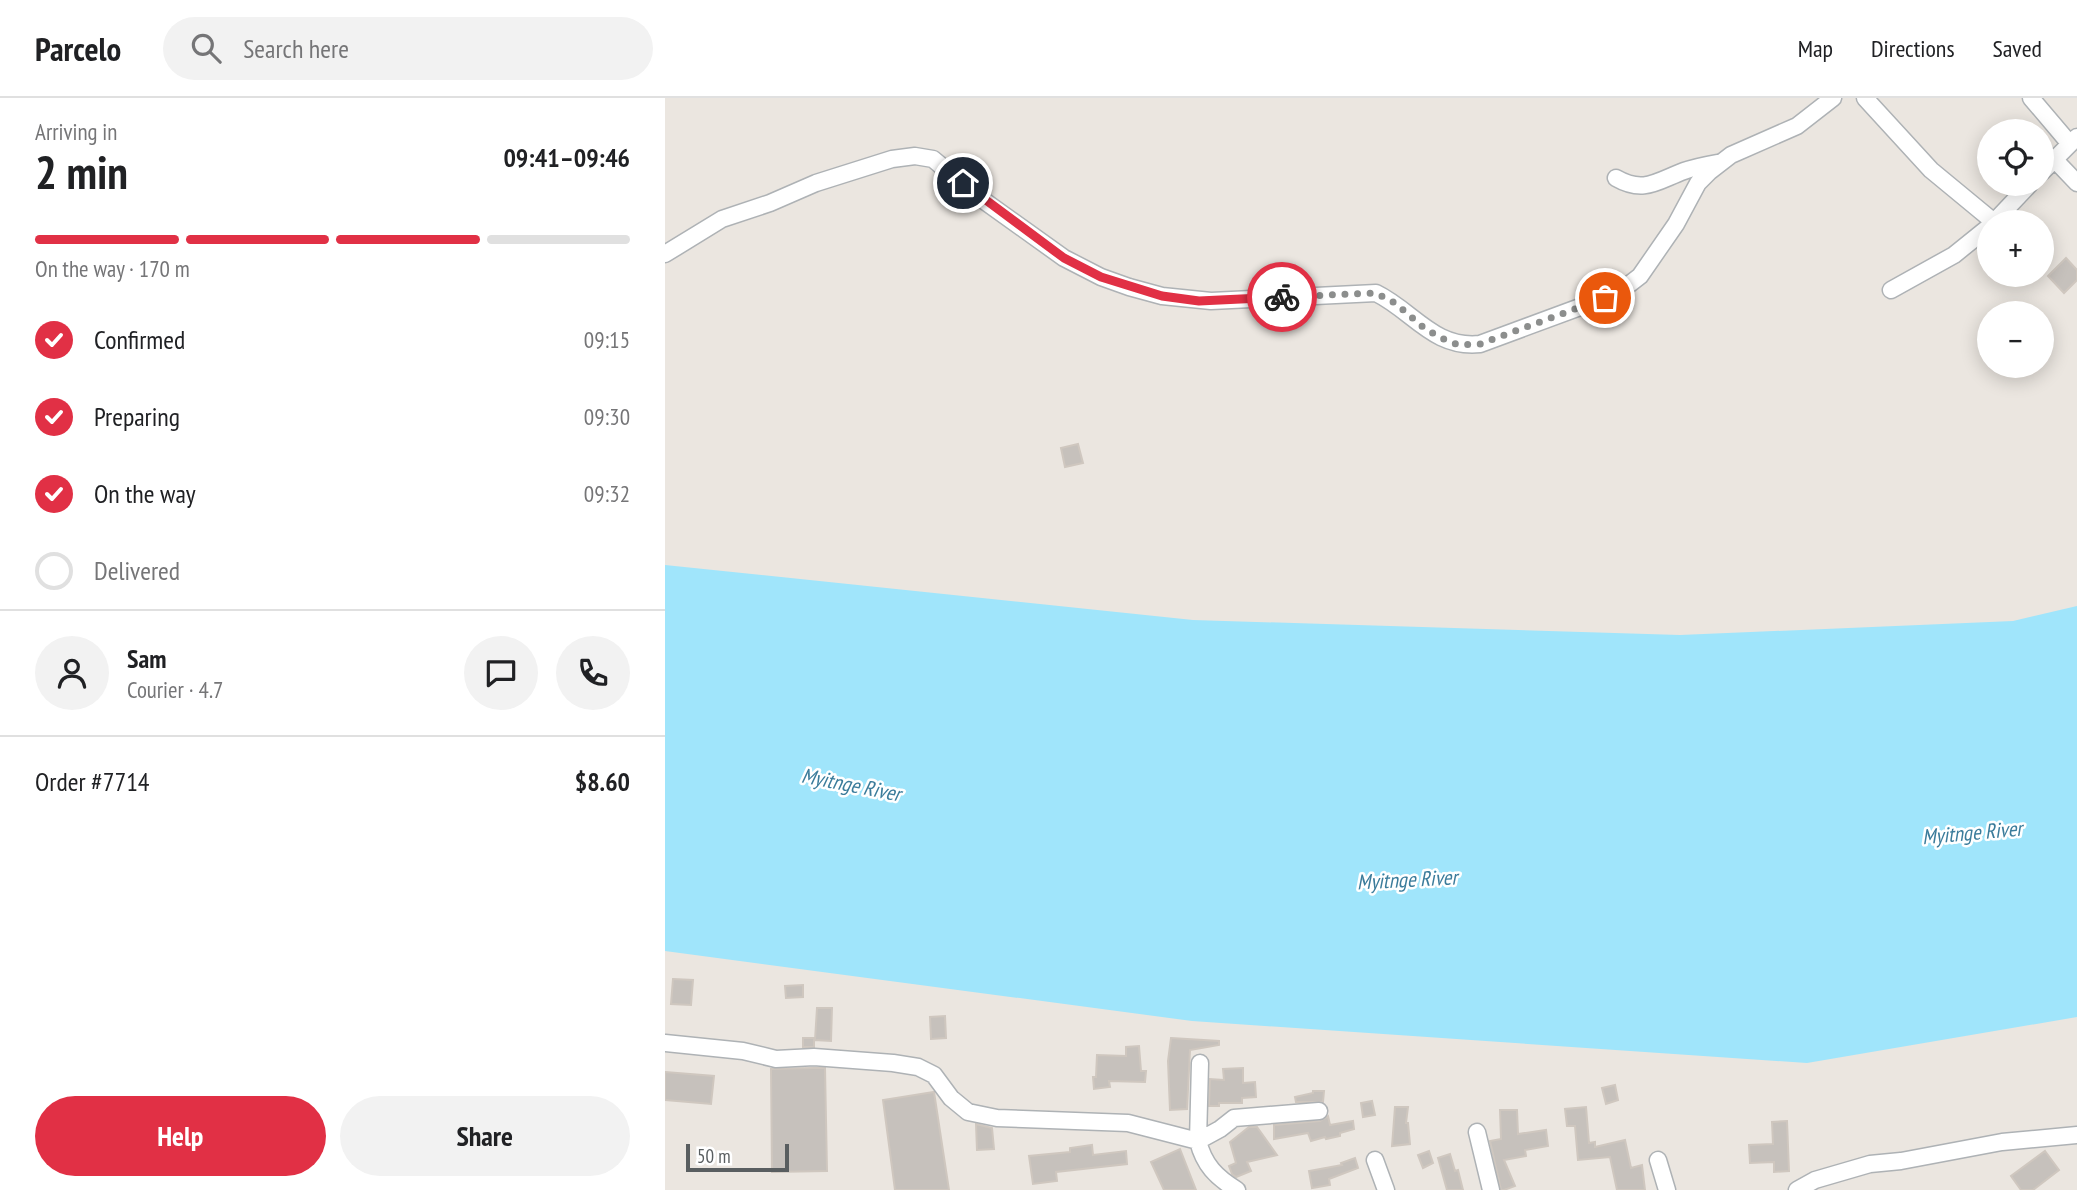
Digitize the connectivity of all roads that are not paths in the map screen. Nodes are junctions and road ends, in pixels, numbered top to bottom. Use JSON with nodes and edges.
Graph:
{"nodes":[{"id":1,"x":1833,"y":98,"type":"edge"},
{"id":2,"x":1865,"y":98,"type":"edge"},
{"id":3,"x":2031,"y":98,"type":"edge"},
{"id":4,"x":2073,"y":141,"type":"edge"},
{"id":5,"x":2055,"y":160,"type":"joint"},
{"id":6,"x":1719,"y":162,"type":"junction"},
{"id":7,"x":1616,"y":178,"type":"dead end"},
{"id":8,"x":2077,"y":183,"type":"edge"},
{"id":9,"x":2018,"y":196,"type":"edge"},
{"id":10,"x":1977,"y":210,"type":"edge"},
{"id":11,"x":2005,"y":210,"type":"edge"},
{"id":12,"x":1977,"y":236,"type":"edge"},
{"id":13,"x":665,"y":254,"type":"edge"},
{"id":14,"x":1891,"y":290,"type":"dead end"},
{"id":15,"x":665,"y":1043,"type":"edge"},
{"id":16,"x":1200,"y":1063,"type":"dead end"},
{"id":17,"x":1319,"y":1111,"type":"dead end"},
{"id":18,"x":1477,"y":1132,"type":"dead end"},
{"id":19,"x":2077,"y":1135,"type":"edge"},
{"id":20,"x":1198,"y":1141,"type":"junction"},
{"id":21,"x":1375,"y":1160,"type":"dead end"},
{"id":22,"x":1658,"y":1160,"type":"dead end"},
{"id":23,"x":1237,"y":1190,"type":"edge"},
{"id":24,"x":1386,"y":1190,"type":"edge"},
{"id":25,"x":1491,"y":1190,"type":"edge"},
{"id":26,"x":1667,"y":1190,"type":"edge"},
{"id":27,"x":1797,"y":1190,"type":"edge"}],
"edges":[{"from":1,"to":6,"type":"street"},
{"from":2,"to":10,"type":"street"},
{"from":3,"to":4,"type":"street"},
{"from":4,"to":5,"type":"street"},
{"from":5,"to":8,"type":"street"},
{"from":6,"to":7,"type":"street"},
{"from":6,"to":13,"type":"street"},
{"from":9,"to":11,"type":"street"},
{"from":12,"to":14,"type":"street"},
{"from":15,"to":20,"type":"street"},
{"from":16,"to":20,"type":"street"},
{"from":17,"to":20,"type":"street"},
{"from":18,"to":25,"type":"street"},
{"from":19,"to":27,"type":"street"},
{"from":20,"to":23,"type":"street"},
{"from":21,"to":24,"type":"street"},
{"from":22,"to":26,"type":"street"}]}
